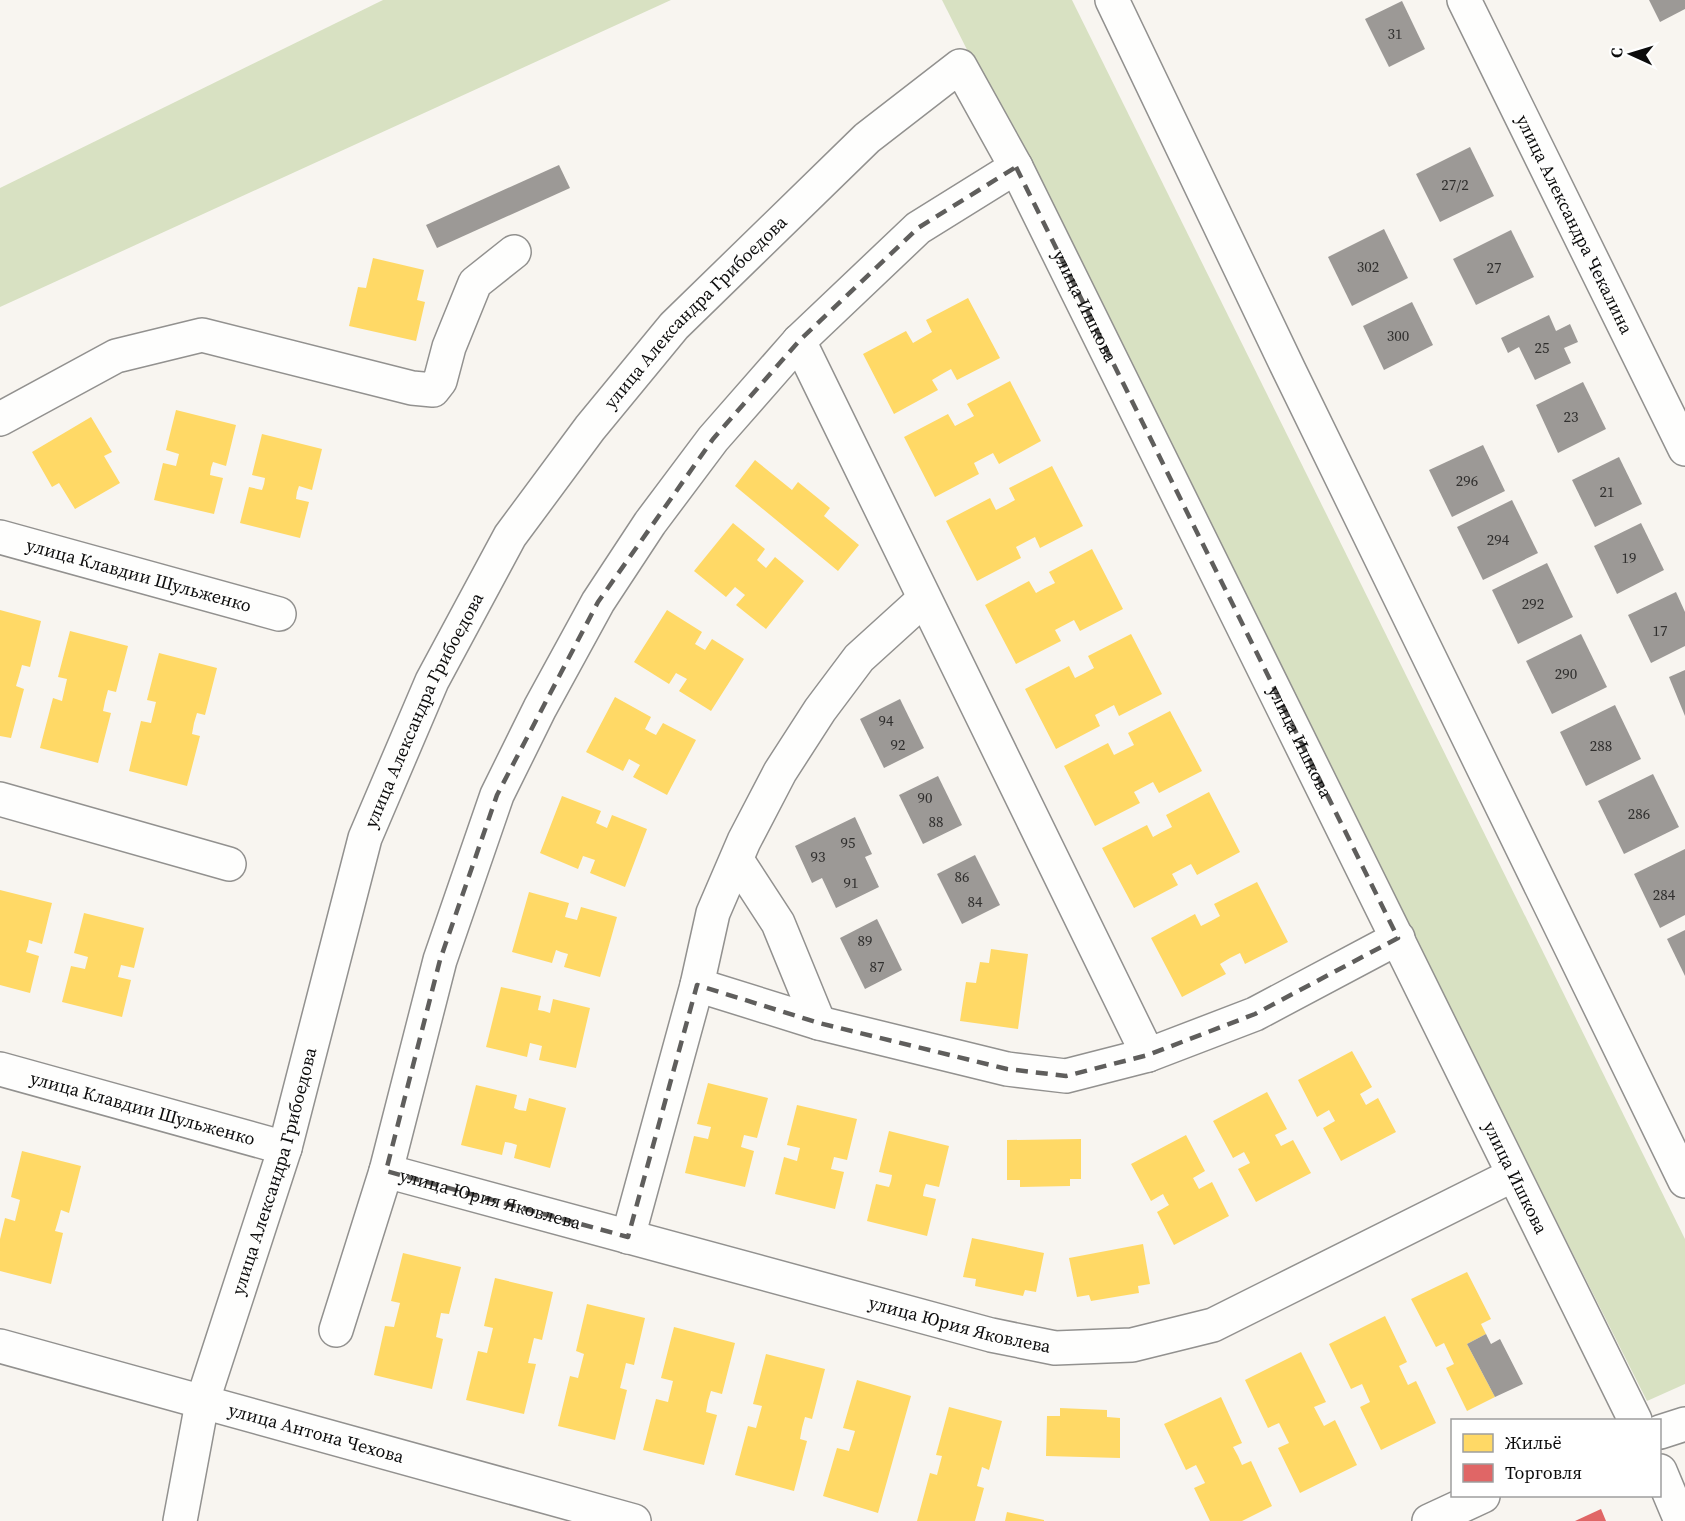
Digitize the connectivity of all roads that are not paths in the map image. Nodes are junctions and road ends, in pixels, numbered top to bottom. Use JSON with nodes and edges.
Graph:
{"nodes":[{"id":1,"x":1112,"y":0,"type":"edge"},
{"id":2,"x":1464,"y":0,"type":"edge"},
{"id":3,"x":960,"y":66,"type":"joint"},
{"id":4,"x":1016,"y":167,"type":"junction"},
{"id":5,"x":514,"y":252,"type":"dead end"},
{"id":6,"x":799,"y":341,"type":"junction"},
{"id":7,"x":0,"y":419,"type":"edge"},
{"id":8,"x":1685,"y":449,"type":"edge"},
{"id":9,"x":0,"y":537,"type":"edge"},
{"id":10,"x":924,"y":599,"type":"junction"},
{"id":11,"x":279,"y":614,"type":"dead end"},
{"id":12,"x":0,"y":799,"type":"edge"},
{"id":13,"x":737,"y":860,"type":"junction"},
{"id":14,"x":229,"y":864,"type":"dead end"},
{"id":15,"x":1398,"y":938,"type":"junction"},
{"id":16,"x":697,"y":985,"type":"junction"},
{"id":17,"x":819,"y":1023,"type":"junction"},
{"id":18,"x":1148,"y":1055,"type":"junction"},
{"id":19,"x":0,"y":1069,"type":"edge"},
{"id":20,"x":285,"y":1148,"type":"junction"},
{"id":21,"x":386,"y":1172,"type":"junction"},
{"id":22,"x":1513,"y":1175,"type":"junction"},
{"id":23,"x":1685,"y":1181,"type":"edge"},
{"id":24,"x":628,"y":1237,"type":"junction"},
{"id":25,"x":336,"y":1330,"type":"dead end"},
{"id":26,"x":0,"y":1346,"type":"edge"},
{"id":27,"x":202,"y":1402,"type":"junction"},
{"id":28,"x":1635,"y":1419,"type":"edge"},
{"id":29,"x":1685,"y":1424,"type":"edge"},
{"id":30,"x":1661,"y":1431,"type":"edge"},
{"id":31,"x":1661,"y":1476,"type":"edge"},
{"id":32,"x":1481,"y":1497,"type":"edge"},
{"id":33,"x":180,"y":1521,"type":"edge"},
{"id":34,"x":634,"y":1521,"type":"edge"},
{"id":35,"x":1429,"y":1521,"type":"edge"},
{"id":36,"x":1681,"y":1521,"type":"edge"}],
"edges":[{"from":1,"to":23,"type":"street"},
{"from":2,"to":8,"type":"street","name":"улица Александра Чекалина"},
{"from":3,"to":4,"type":"street","name":"улица Ишкова"},
{"from":3,"to":20,"type":"street","name":"улица Александра Грибоедова"},
{"from":4,"to":6,"type":"street"},
{"from":4,"to":15,"type":"street","name":"улица Ишкова"},
{"from":5,"to":7,"type":"street"},
{"from":6,"to":10,"type":"street"},
{"from":6,"to":21,"type":"street"},
{"from":9,"to":11,"type":"street","name":"улица Клавдии Шульженко"},
{"from":10,"to":13,"type":"street"},
{"from":10,"to":18,"type":"street"},
{"from":12,"to":14,"type":"street"},
{"from":13,"to":16,"type":"street"},
{"from":13,"to":17,"type":"street"},
{"from":15,"to":18,"type":"street"},
{"from":15,"to":22,"type":"street","name":"улица Ишкова"},
{"from":16,"to":17,"type":"street"},
{"from":16,"to":24,"type":"street"},
{"from":17,"to":18,"type":"street"},
{"from":19,"to":20,"type":"street","name":"улица Клавдии Шульженко"},
{"from":20,"to":27,"type":"street","name":"улица Александра Грибоедова"},
{"from":21,"to":24,"type":"street","name":"улица Юрия Яковлева"},
{"from":21,"to":25,"type":"street"},
{"from":22,"to":24,"type":"street","name":"улица Юрия Яковлева"},
{"from":22,"to":28,"type":"street","name":"улица Ишкова"},
{"from":26,"to":27,"type":"street","name":"улица Антона Чехова"},
{"from":27,"to":33,"type":"street","name":"улица Александра Грибоедова"},
{"from":27,"to":34,"type":"street","name":"улица Антона Чехова"},
{"from":29,"to":30,"type":"street"},
{"from":31,"to":36,"type":"street"},
{"from":32,"to":35,"type":"street"}]}
